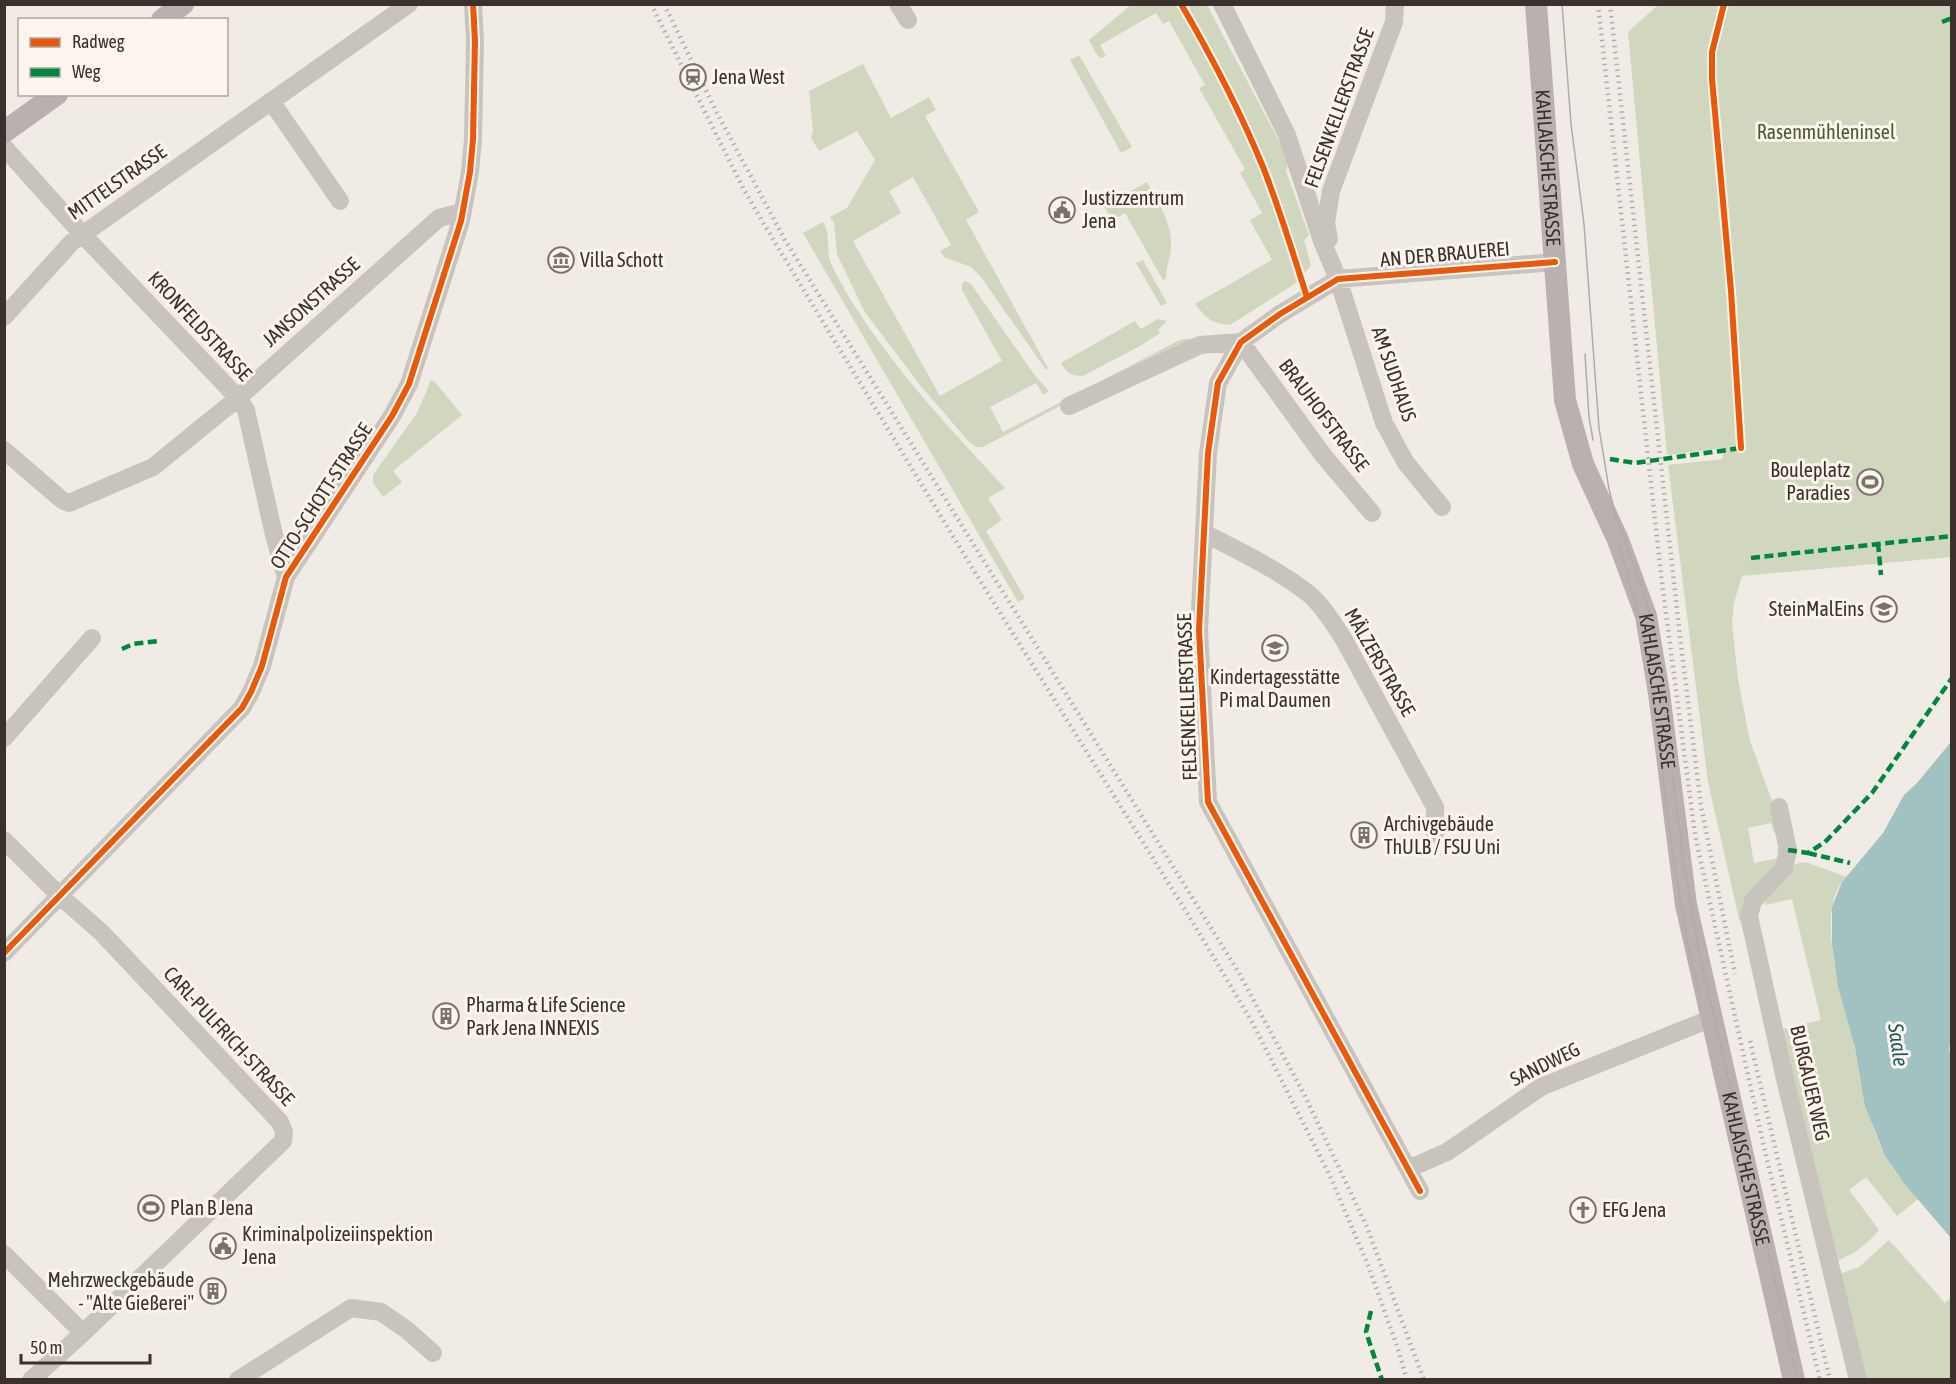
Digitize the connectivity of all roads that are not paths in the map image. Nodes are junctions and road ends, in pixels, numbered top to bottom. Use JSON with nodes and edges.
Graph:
{"nodes":[{"id":1,"x":183,"y":4,"type":"edge"},
{"id":2,"x":409,"y":4,"type":"edge"},
{"id":3,"x":473,"y":4,"type":"edge"},
{"id":4,"x":898,"y":4,"type":"edge"},
{"id":5,"x":1221,"y":4,"type":"edge"},
{"id":6,"x":1395,"y":4,"type":"edge"},
{"id":7,"x":1536,"y":4,"type":"edge"},
{"id":8,"x":165,"y":18,"type":"edge"},
{"id":9,"x":908,"y":20,"type":"dead end"},
{"id":10,"x":54,"y":96,"type":"edge"},
{"id":11,"x":271,"y":101,"type":"junction"},
{"id":12,"x":4,"y":132,"type":"edge"},
{"id":13,"x":4,"y":147,"type":"edge"},
{"id":14,"x":340,"y":201,"type":"dead end"},
{"id":15,"x":462,"y":212,"type":"junction"},
{"id":16,"x":83,"y":234,"type":"junction"},
{"id":17,"x":1555,"y":262,"type":"junction"},
{"id":18,"x":1338,"y":279,"type":"junction"},
{"id":19,"x":4,"y":317,"type":"edge"},
{"id":20,"x":1241,"y":342,"type":"junction"},
{"id":21,"x":238,"y":398,"type":"junction"},
{"id":22,"x":1069,"y":405,"type":"dead end"},
{"id":23,"x":4,"y":450,"type":"edge"},
{"id":24,"x":1442,"y":507,"type":"dead end"},
{"id":25,"x":1372,"y":513,"type":"dead end"},
{"id":26,"x":1204,"y":533,"type":"junction"},
{"id":27,"x":286,"y":577,"type":"junction"},
{"id":28,"x":92,"y":638,"type":"dead end"},
{"id":29,"x":4,"y":738,"type":"edge"},
{"id":30,"x":1779,"y":807,"type":"dead end"},
{"id":31,"x":1435,"y":834,"type":"dead end"},
{"id":32,"x":4,"y":840,"type":"edge"},
{"id":33,"x":60,"y":896,"type":"junction"},
{"id":34,"x":4,"y":953,"type":"edge"},
{"id":35,"x":1710,"y":1019,"type":"junction"},
{"id":36,"x":1410,"y":1168,"type":"junction"},
{"id":37,"x":1420,"y":1191,"type":"dead end"},
{"id":38,"x":4,"y":1254,"type":"edge"},
{"id":39,"x":83,"y":1333,"type":"junction"},
{"id":40,"x":433,"y":1353,"type":"dead end"},
{"id":41,"x":31,"y":1380,"type":"edge"},
{"id":42,"x":238,"y":1380,"type":"edge"},
{"id":43,"x":1794,"y":1380,"type":"edge"},
{"id":44,"x":1858,"y":1380,"type":"edge"}],
"edges":[{"from":1,"to":8,"type":"main road"},
{"from":2,"to":11,"type":"street","name":"MITTELSTRASSE"},
{"from":3,"to":15,"type":"street","name":"OTTO-SCHOTT-STRASSE"},
{"from":4,"to":9,"type":"street"},
{"from":5,"to":18,"type":"street"},
{"from":6,"to":18,"type":"street","name":"FELSENKELLERSTRASSE"},
{"from":7,"to":17,"type":"main road","name":"KAHLAISCHE STRASSE"},
{"from":10,"to":12,"type":"main road"},
{"from":11,"to":14,"type":"street"},
{"from":11,"to":16,"type":"street","name":"MITTELSTRASSE"},
{"from":13,"to":16,"type":"street","name":"KRONFELDSTRASSE"},
{"from":15,"to":21,"type":"street","name":"JANSONSTRASSE"},
{"from":15,"to":27,"type":"street","name":"OTTO-SCHOTT-STRASSE"},
{"from":16,"to":19,"type":"street","name":"MITTELSTRASSE"},
{"from":16,"to":21,"type":"street","name":"KRONFELDSTRASSE"},
{"from":17,"to":18,"type":"street","name":"AN DER BRAUEREI"},
{"from":17,"to":35,"type":"main road","name":"KAHLAISCHE STRASSE"},
{"from":18,"to":20,"type":"street","name":"FELSENKELLERSTRASSE"},
{"from":18,"to":24,"type":"street","name":"AM SUDHAUS"},
{"from":20,"to":22,"type":"street"},
{"from":20,"to":25,"type":"street","name":"BRAUHOFSTRASSE"},
{"from":20,"to":26,"type":"street","name":"FELSENKELLERSTRASSE"},
{"from":21,"to":23,"type":"street","name":"JANSONSTRASSE"},
{"from":21,"to":27,"type":"street","name":"KRONFELDSTRASSE"},
{"from":26,"to":31,"type":"street","name":"MÄLZERSTRASSE"},
{"from":26,"to":36,"type":"street","name":"FELSENKELLERSTRASSE"},
{"from":27,"to":33,"type":"street","name":"OTTO-SCHOTT-STRASSE"},
{"from":28,"to":29,"type":"street"},
{"from":30,"to":44,"type":"street","name":"BURGAUER WEG"},
{"from":32,"to":33,"type":"street","name":"CARL-PULFRICH-STRASSE"},
{"from":33,"to":34,"type":"street","name":"OTTO-SCHOTT-STRASSE"},
{"from":33,"to":39,"type":"street","name":"CARL-PULFRICH-STRASSE"},
{"from":35,"to":36,"type":"street","name":"SANDWEG"},
{"from":35,"to":43,"type":"main road","name":"KAHLAISCHE STRASSE"},
{"from":36,"to":37,"type":"street","name":"FELSENKELLERSTRASSE"},
{"from":38,"to":39,"type":"street"},
{"from":39,"to":41,"type":"street","name":"CARL-PULFRICH-STRASSE"},
{"from":40,"to":42,"type":"street"}]}
